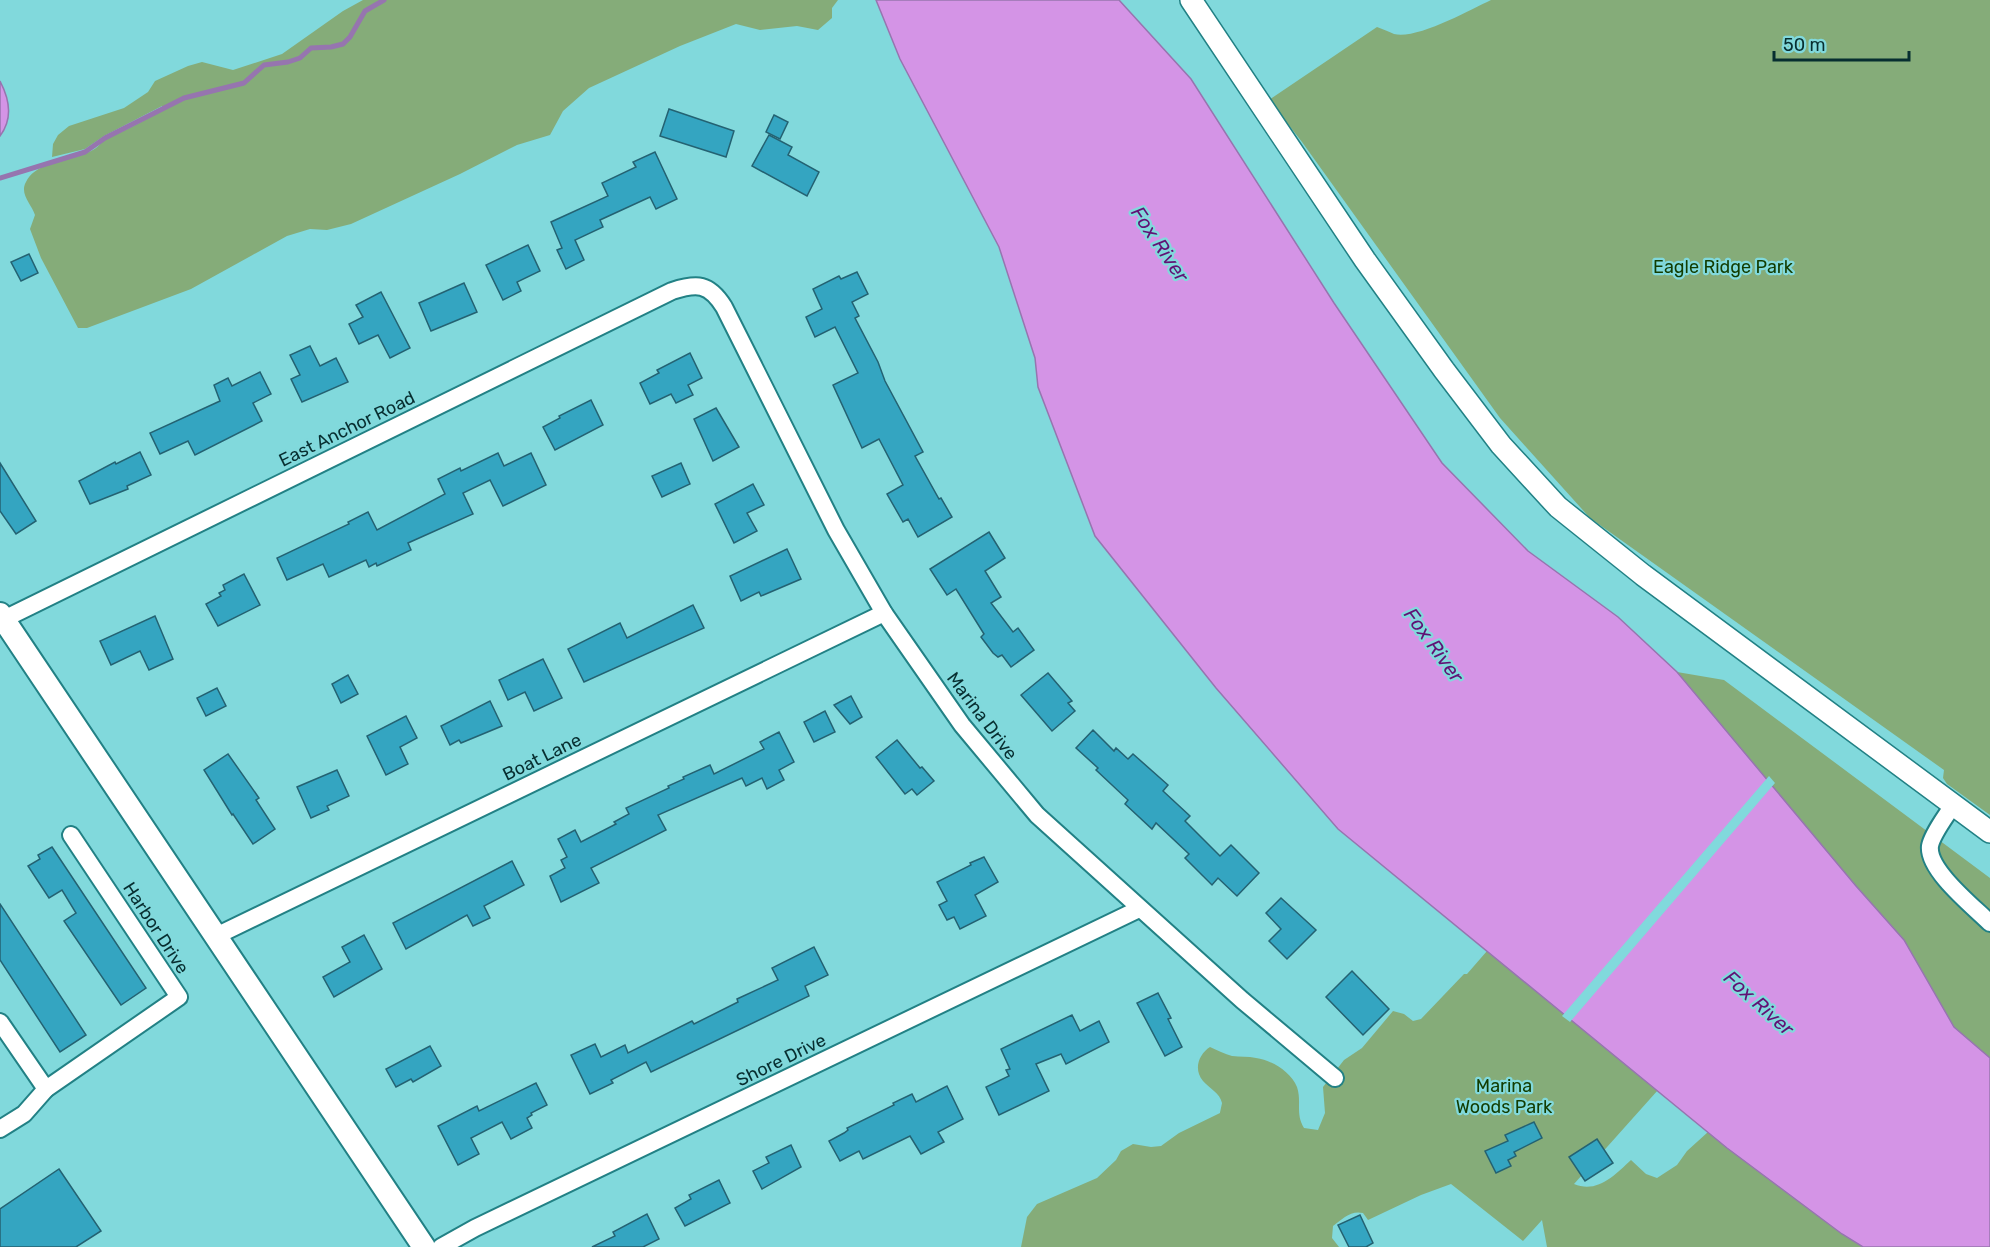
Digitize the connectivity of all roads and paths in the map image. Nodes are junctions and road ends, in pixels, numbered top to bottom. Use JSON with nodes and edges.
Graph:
{"nodes":[{"id":1,"x":1191,"y":0,"type":"edge"},
{"id":2,"x":710,"y":290,"type":"joint"},
{"id":3,"x":884,"y":613,"type":"junction"},
{"id":4,"x":1,"y":618,"type":"edge"},
{"id":5,"x":1953,"y":805,"type":"junction"},
{"id":6,"x":1990,"y":832,"type":"edge"},
{"id":7,"x":71,"y":835,"type":"dead end"},
{"id":8,"x":1139,"y":909,"type":"junction"},
{"id":9,"x":1990,"y":922,"type":"edge"},
{"id":10,"x":216,"y":936,"type":"junction"},
{"id":11,"x":0,"y":1022,"type":"edge"},
{"id":12,"x":1335,"y":1078,"type":"dead end"},
{"id":13,"x":45,"y":1089,"type":"junction"},
{"id":14,"x":0,"y":1130,"type":"edge"},
{"id":15,"x":424,"y":1247,"type":"edge"},
{"id":16,"x":441,"y":1247,"type":"edge"}],
"edges":[{"from":1,"to":5,"type":"street"},
{"from":2,"to":3,"type":"street","name":"Marina Drive"},
{"from":2,"to":4,"type":"street","name":"East Anchor Road"},
{"from":3,"to":8,"type":"street","name":"Marina Drive"},
{"from":3,"to":10,"type":"street","name":"Boat Lane"},
{"from":4,"to":10,"type":"main road"},
{"from":5,"to":6,"type":"street"},
{"from":5,"to":9,"type":"street"},
{"from":7,"to":13,"type":"street","name":"Harbor Drive"},
{"from":8,"to":12,"type":"street","name":"Marina Drive"},
{"from":8,"to":16,"type":"street","name":"Shore Drive"},
{"from":10,"to":15,"type":"main road"},
{"from":11,"to":13,"type":"street"},
{"from":13,"to":14,"type":"street","name":"Harbor Drive"}]}
